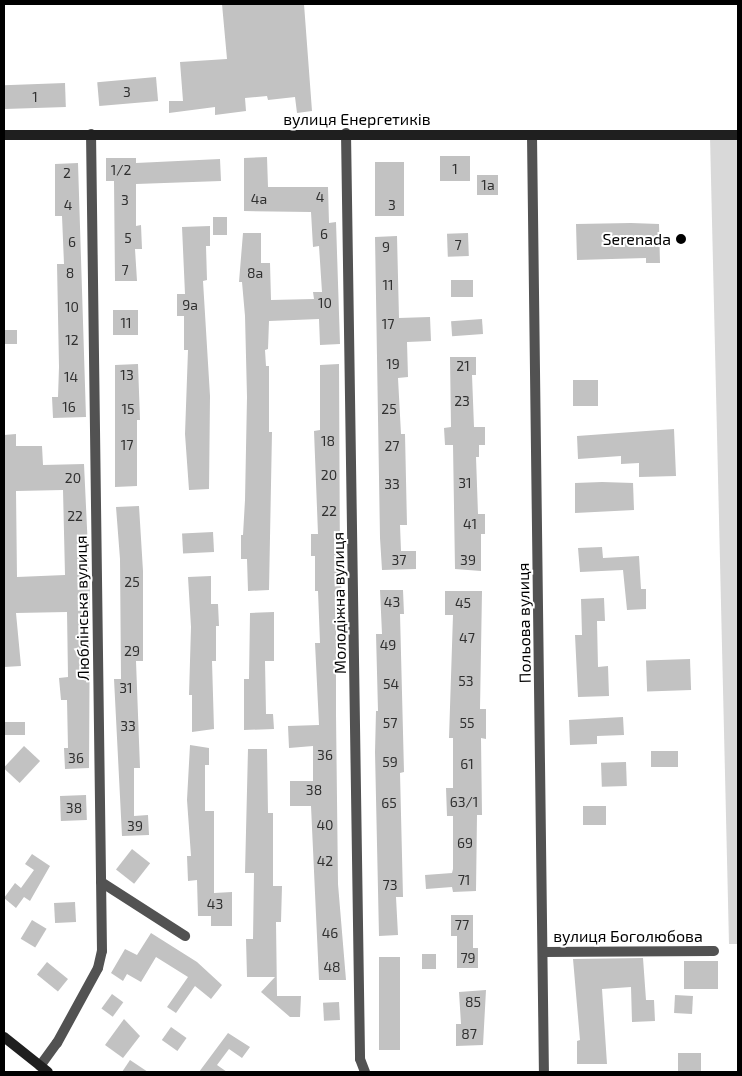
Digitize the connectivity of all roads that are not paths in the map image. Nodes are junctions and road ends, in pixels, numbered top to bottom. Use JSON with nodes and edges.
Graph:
{"nodes":[{"id":1,"x":346,"y":133,"type":"junction"},
{"id":2,"x":91,"y":134,"type":"junction"},
{"id":3,"x":4,"y":135,"type":"edge"},
{"id":4,"x":532,"y":136,"type":"junction"},
{"id":5,"x":738,"y":136,"type":"edge"},
{"id":6,"x":101,"y":882,"type":"junction"},
{"id":7,"x":185,"y":936,"type":"dead end"},
{"id":8,"x":714,"y":951,"type":"dead end"},
{"id":9,"x":543,"y":952,"type":"junction"},
{"id":10,"x":4,"y":1037,"type":"edge"},
{"id":11,"x":44,"y":1069,"type":"edge"},
{"id":12,"x":365,"y":1072,"type":"edge"},
{"id":13,"x":544,"y":1072,"type":"edge"}],
"edges":[{"from":1,"to":2,"type":"street","name":"вулиця Енергетиків"},
{"from":1,"to":4,"type":"street","name":"вулиця Енергетиків"},
{"from":1,"to":12,"type":"street","name":"Молодіжна вулиця"},
{"from":2,"to":3,"type":"street","name":"вулиця Енергетиків"},
{"from":2,"to":6,"type":"street","name":"Люблінська вулиця"},
{"from":4,"to":5,"type":"street","name":"вулиця Енергетиків"},
{"from":4,"to":9,"type":"street","name":"Польова вулиця"},
{"from":6,"to":7,"type":"street"},
{"from":6,"to":11,"type":"street","name":"Люблінська вулиця"},
{"from":8,"to":9,"type":"street","name":"вулиця Боголюбова"},
{"from":9,"to":13,"type":"street","name":"Польова вулиця"},
{"from":10,"to":11,"type":"street"}]}
